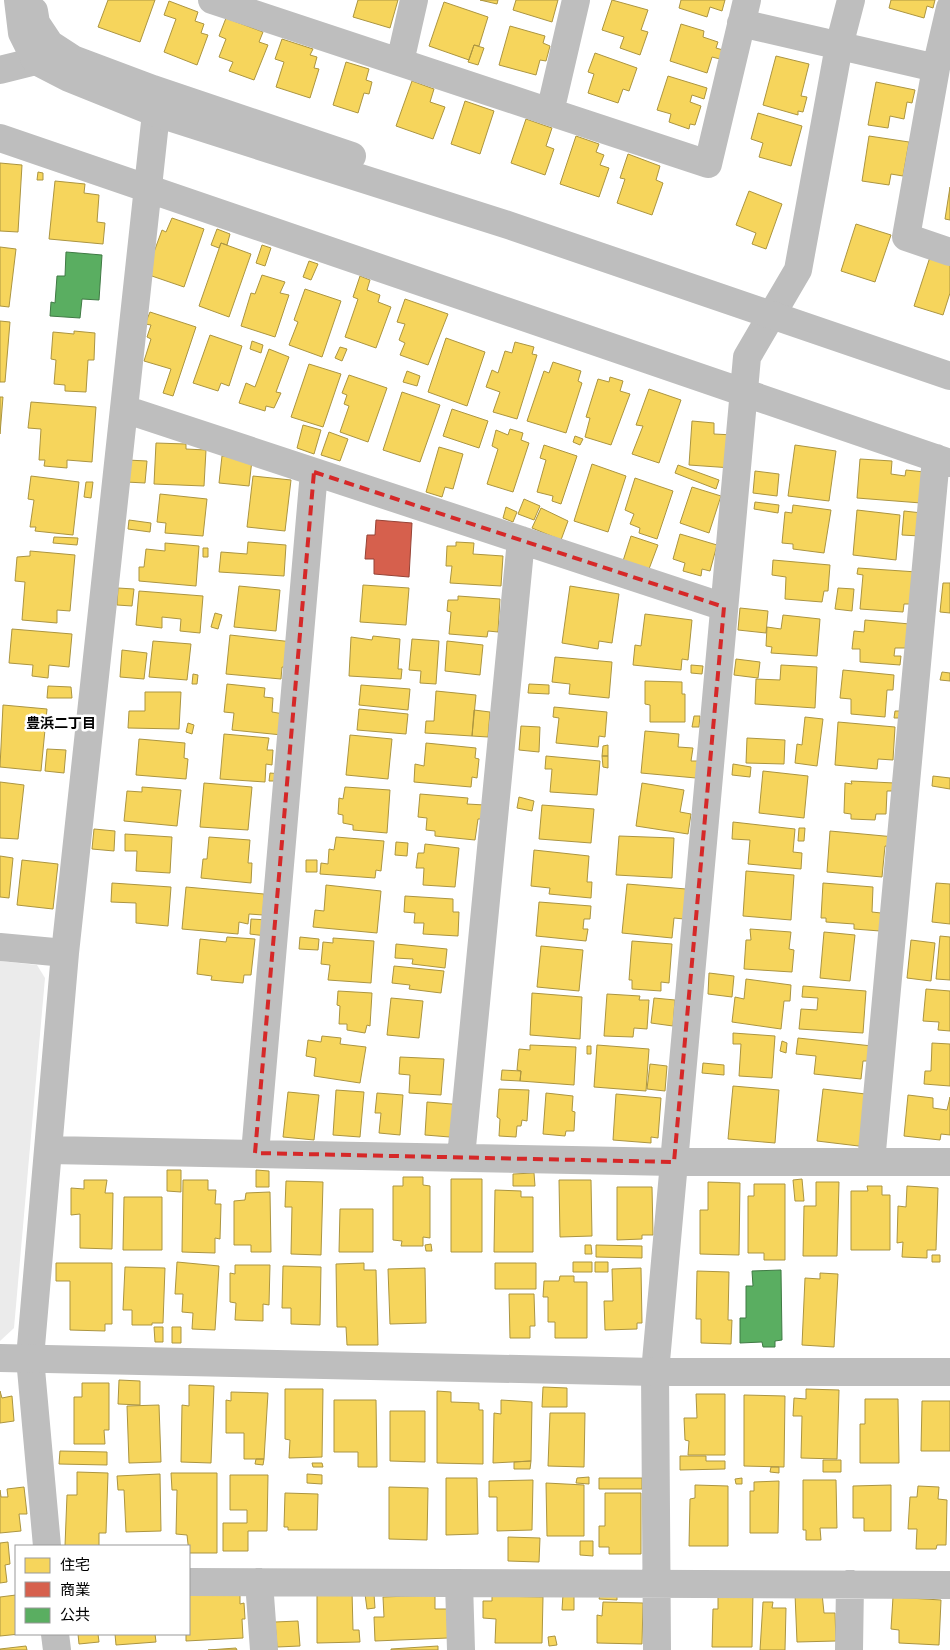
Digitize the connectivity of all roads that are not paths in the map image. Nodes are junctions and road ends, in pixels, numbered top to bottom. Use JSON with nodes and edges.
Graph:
{"nodes":[{"id":1,"x":18,"y":0,"type":"edge"},
{"id":2,"x":32,"y":0,"type":"edge"},
{"id":3,"x":212,"y":0,"type":"edge"},
{"id":4,"x":414,"y":0,"type":"edge"},
{"id":5,"x":576,"y":0,"type":"edge"},
{"id":6,"x":851,"y":0,"type":"edge"},
{"id":7,"x":251,"y":6,"type":"edge"},
{"id":8,"x":950,"y":8,"type":"edge"},
{"id":9,"x":744,"y":12,"type":"edge"},
{"id":10,"x":839,"y":46,"type":"junction"},
{"id":11,"x":36,"y":60,"type":"junction"},
{"id":12,"x":400,"y":62,"type":"junction"},
{"id":13,"x":936,"y":68,"type":"junction"},
{"id":14,"x":0,"y":70,"type":"edge"},
{"id":15,"x":550,"y":112,"type":"junction"},
{"id":16,"x":156,"y":113,"type":"junction"},
{"id":17,"x":0,"y":138,"type":"edge"},
{"id":18,"x":147,"y":188,"type":"junction"},
{"id":19,"x":950,"y":252,"type":"edge"},
{"id":20,"x":776,"y":307,"type":"junction"},
{"id":21,"x":950,"y":358,"type":"edge"},
{"id":22,"x":950,"y":376,"type":"edge"},
{"id":23,"x":744,"y":390,"type":"junction"},
{"id":24,"x":124,"y":409,"type":"junction"},
{"id":25,"x":943,"y":460,"type":"edge"},
{"id":26,"x":314,"y":472,"type":"junction"},
{"id":27,"x":521,"y":540,"type":"junction"},
{"id":28,"x":724,"y":607,"type":"junction"},
{"id":29,"x":0,"y":947,"type":"edge"},
{"id":30,"x":66,"y":953,"type":"junction"},
{"id":31,"x":49,"y":1150,"type":"junction"},
{"id":32,"x":255,"y":1153,"type":"junction"},
{"id":33,"x":461,"y":1157,"type":"junction"},
{"id":34,"x":674,"y":1162,"type":"junction"},
{"id":35,"x":871,"y":1162,"type":"junction"},
{"id":36,"x":950,"y":1162,"type":"edge"},
{"id":37,"x":0,"y":1358,"type":"edge"},
{"id":38,"x":30,"y":1358,"type":"junction"},
{"id":39,"x":655,"y":1372,"type":"junction"},
{"id":40,"x":950,"y":1372,"type":"edge"},
{"id":41,"x":47,"y":1545,"type":"edge"},
{"id":42,"x":190,"y":1582,"type":"edge"},
{"id":43,"x":259,"y":1582,"type":"junction"},
{"id":44,"x":459,"y":1583,"type":"junction"},
{"id":45,"x":656,"y":1583,"type":"junction"},
{"id":46,"x":850,"y":1584,"type":"junction"},
{"id":47,"x":950,"y":1585,"type":"edge"},
{"id":48,"x":55,"y":1635,"type":"edge"},
{"id":49,"x":56,"y":1650,"type":"edge"},
{"id":50,"x":264,"y":1650,"type":"edge"},
{"id":51,"x":461,"y":1650,"type":"edge"},
{"id":52,"x":657,"y":1650,"type":"edge"},
{"id":53,"x":850,"y":1650,"type":"edge"}],
"edges":[{"from":1,"to":11,"type":"street"},
{"from":2,"to":20,"type":"street"},
{"from":3,"to":7,"type":"street"},
{"from":4,"to":12,"type":"street"},
{"from":5,"to":15,"type":"street"},
{"from":6,"to":10,"type":"street"},
{"from":7,"to":12,"type":"street"},
{"from":8,"to":13,"type":"street"},
{"from":9,"to":10,"type":"street"},
{"from":9,"to":15,"type":"street"},
{"from":10,"to":13,"type":"street"},
{"from":10,"to":20,"type":"street"},
{"from":11,"to":14,"type":"street"},
{"from":11,"to":16,"type":"street"},
{"from":12,"to":15,"type":"street"},
{"from":13,"to":19,"type":"street"},
{"from":16,"to":18,"type":"street"},
{"from":16,"to":20,"type":"street"},
{"from":17,"to":18,"type":"street"},
{"from":18,"to":23,"type":"street"},
{"from":18,"to":24,"type":"street"},
{"from":20,"to":21,"type":"street"},
{"from":20,"to":22,"type":"street"},
{"from":20,"to":23,"type":"street"},
{"from":23,"to":25,"type":"street"},
{"from":23,"to":28,"type":"street"},
{"from":24,"to":26,"type":"street"},
{"from":24,"to":30,"type":"street"},
{"from":25,"to":35,"type":"street"},
{"from":26,"to":27,"type":"street"},
{"from":26,"to":32,"type":"street"},
{"from":27,"to":28,"type":"street"},
{"from":27,"to":33,"type":"street"},
{"from":28,"to":34,"type":"street"},
{"from":29,"to":30,"type":"street"},
{"from":30,"to":31,"type":"street"},
{"from":31,"to":32,"type":"street"},
{"from":31,"to":38,"type":"street"},
{"from":32,"to":33,"type":"street"},
{"from":33,"to":34,"type":"street"},
{"from":34,"to":35,"type":"street"},
{"from":34,"to":39,"type":"street"},
{"from":35,"to":36,"type":"street"},
{"from":37,"to":38,"type":"street"},
{"from":38,"to":39,"type":"street"},
{"from":38,"to":41,"type":"street"},
{"from":39,"to":40,"type":"street"},
{"from":39,"to":45,"type":"street"},
{"from":42,"to":43,"type":"street"},
{"from":43,"to":44,"type":"street"},
{"from":43,"to":50,"type":"street"},
{"from":44,"to":45,"type":"street"},
{"from":44,"to":51,"type":"street"},
{"from":45,"to":46,"type":"street"},
{"from":45,"to":52,"type":"street"},
{"from":46,"to":47,"type":"street"},
{"from":46,"to":53,"type":"street"},
{"from":48,"to":49,"type":"street"}]}
